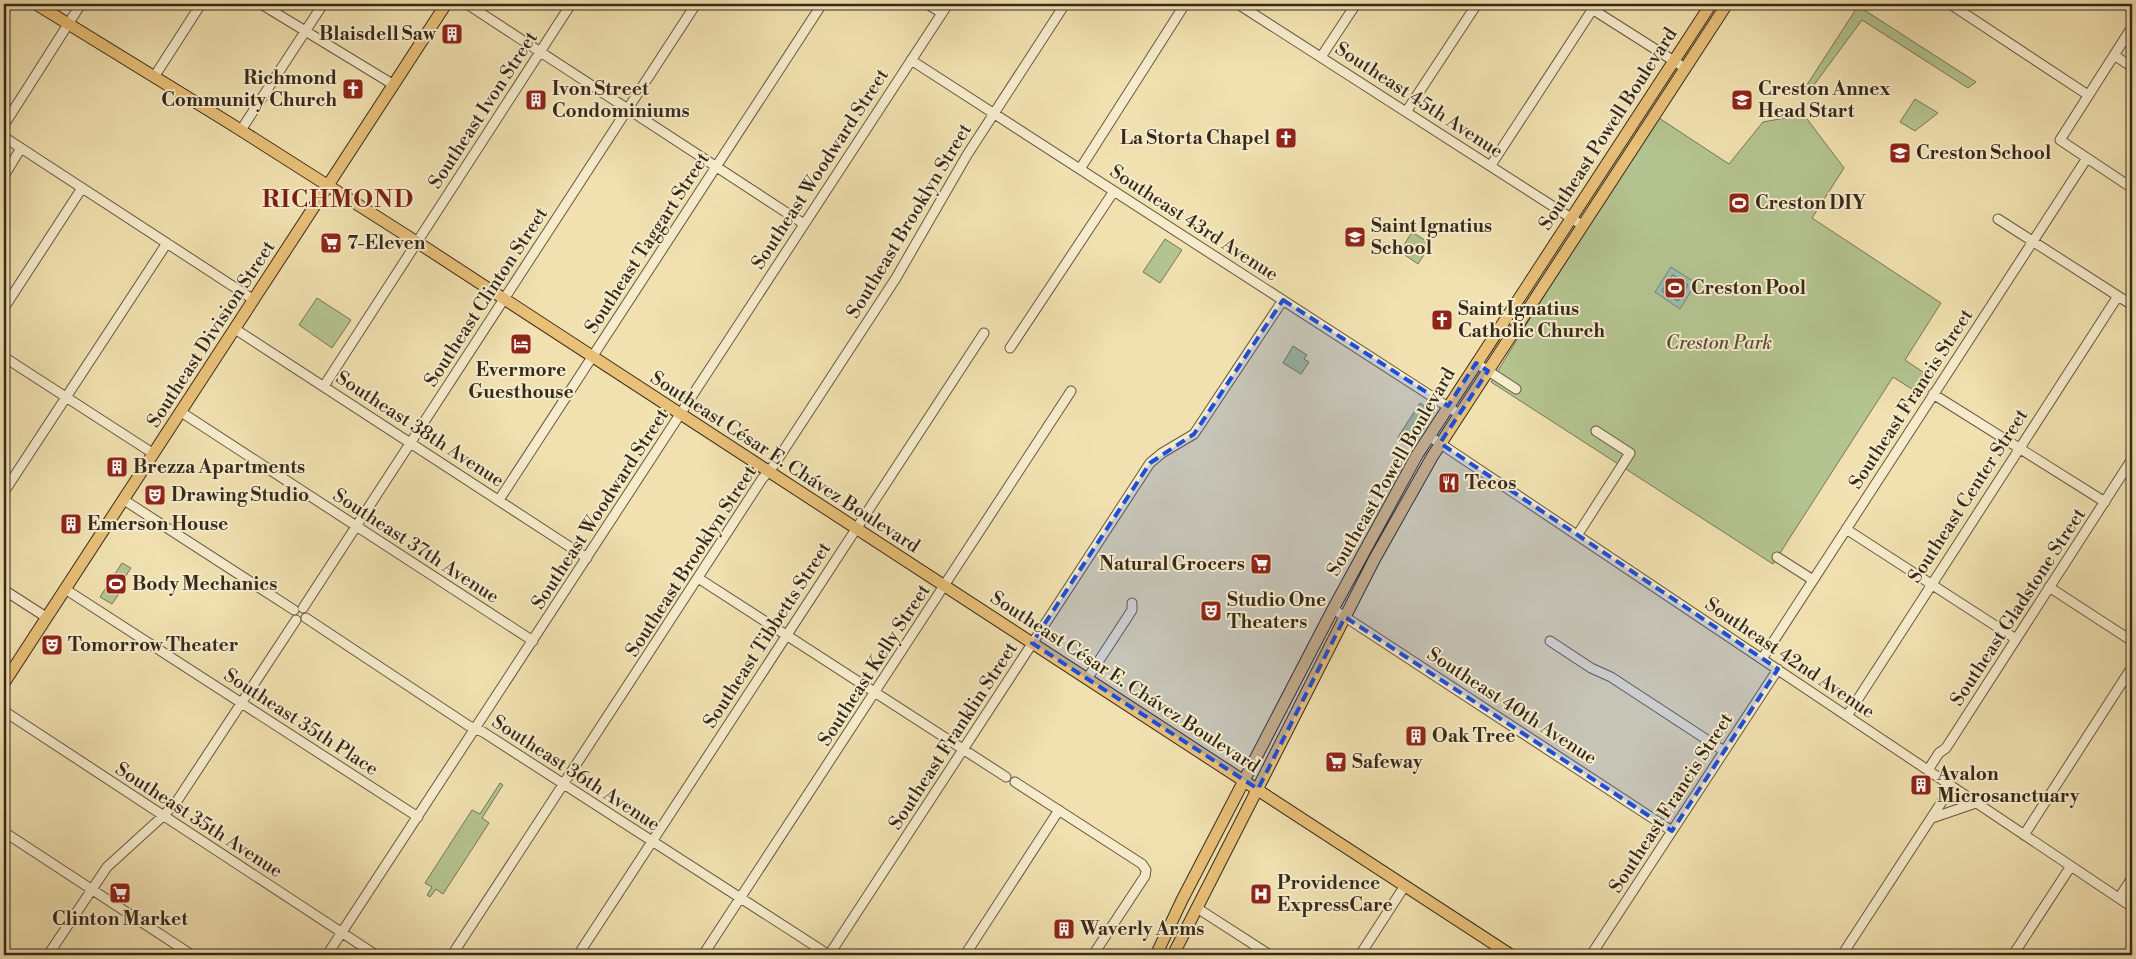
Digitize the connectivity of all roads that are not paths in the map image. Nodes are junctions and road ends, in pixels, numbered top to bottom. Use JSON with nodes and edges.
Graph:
{"nodes":[{"id":1,"x":36,"y":4,"type":"edge"},
{"id":2,"x":81,"y":4,"type":"edge"},
{"id":3,"x":201,"y":4,"type":"edge"},
{"id":4,"x":261,"y":4,"type":"edge"},
{"id":5,"x":323,"y":4,"type":"edge"},
{"id":6,"x":446,"y":4,"type":"edge"},
{"id":7,"x":466,"y":4,"type":"edge"},
{"id":8,"x":571,"y":4,"type":"edge"},
{"id":9,"x":696,"y":4,"type":"edge"},
{"id":10,"x":822,"y":4,"type":"edge"},
{"id":11,"x":927,"y":4,"type":"edge"},
{"id":12,"x":948,"y":4,"type":"edge"},
{"id":13,"x":1065,"y":4,"type":"edge"},
{"id":14,"x":1186,"y":4,"type":"edge"},
{"id":15,"x":1238,"y":4,"type":"edge"},
{"id":16,"x":1356,"y":4,"type":"edge"},
{"id":17,"x":1477,"y":4,"type":"edge"},
{"id":18,"x":1711,"y":4,"type":"edge"},
{"id":19,"x":1727,"y":4,"type":"edge"},
{"id":20,"x":1950,"y":4,"type":"edge"},
{"id":21,"x":1594,"y":7,"type":"edge"},
{"id":22,"x":1962,"y":7,"type":"edge"},
{"id":23,"x":942,"y":13,"type":"junction"},
{"id":24,"x":68,"y":24,"type":"junction"},
{"id":25,"x":2132,"y":27,"type":"edge"},
{"id":26,"x":305,"y":31,"type":"junction"},
{"id":27,"x":540,"y":52,"type":"junction"},
{"id":28,"x":2114,"y":55,"type":"junction"},
{"id":29,"x":1321,"y":57,"type":"junction"},
{"id":30,"x":911,"y":60,"type":"junction"},
{"id":31,"x":1673,"y":61,"type":"junction"},
{"id":32,"x":2132,"y":67,"type":"edge"},
{"id":33,"x":1685,"y":68,"type":"junction"},
{"id":34,"x":154,"y":77,"type":"junction"},
{"id":35,"x":394,"y":85,"type":"junction"},
{"id":36,"x":2088,"y":95,"type":"junction"},
{"id":37,"x":628,"y":109,"type":"junction"},
{"id":38,"x":1406,"y":112,"type":"junction"},
{"id":39,"x":994,"y":113,"type":"junction"},
{"id":40,"x":4,"y":125,"type":"edge"},
{"id":41,"x":241,"y":130,"type":"junction"},
{"id":42,"x":4,"y":137,"type":"edge"},
{"id":43,"x":21,"y":148,"type":"junction"},
{"id":44,"x":2088,"y":158,"type":"junction"},
{"id":45,"x":1491,"y":165,"type":"junction"},
{"id":46,"x":716,"y":167,"type":"junction"},
{"id":47,"x":1080,"y":169,"type":"junction"},
{"id":48,"x":4,"y":176,"type":"edge"},
{"id":49,"x":328,"y":186,"type":"junction"},
{"id":50,"x":82,"y":188,"type":"junction"},
{"id":51,"x":2132,"y":188,"type":"edge"},
{"id":52,"x":1114,"y":190,"type":"junction"},
{"id":53,"x":1571,"y":218,"type":"junction"},
{"id":54,"x":1998,"y":219,"type":"dead end"},
{"id":55,"x":804,"y":224,"type":"junction"},
{"id":56,"x":1582,"y":225,"type":"junction"},
{"id":57,"x":2033,"y":241,"type":"junction"},
{"id":58,"x":416,"y":242,"type":"junction"},
{"id":59,"x":167,"y":243,"type":"junction"},
{"id":60,"x":2118,"y":296,"type":"junction"},
{"id":61,"x":504,"y":299,"type":"junction"},
{"id":62,"x":254,"y":300,"type":"junction"},
{"id":63,"x":1283,"y":300,"type":"junction"},
{"id":64,"x":2132,"y":305,"type":"edge"},
{"id":65,"x":4,"y":308,"type":"edge"},
{"id":66,"x":235,"y":329,"type":"junction"},
{"id":67,"x":984,"y":334,"type":"dead end"},
{"id":68,"x":1010,"y":348,"type":"dead end"},
{"id":69,"x":4,"y":357,"type":"edge"},
{"id":70,"x":592,"y":357,"type":"junction"},
{"id":71,"x":1476,"y":363,"type":"junction"},
{"id":72,"x":1488,"y":371,"type":"junction"},
{"id":73,"x":324,"y":386,"type":"junction"},
{"id":74,"x":1516,"y":389,"type":"dead end"},
{"id":75,"x":1071,"y":391,"type":"dead end"},
{"id":76,"x":1933,"y":394,"type":"junction"},
{"id":77,"x":66,"y":397,"type":"junction"},
{"id":78,"x":1448,"y":406,"type":"junction"},
{"id":79,"x":181,"y":412,"type":"junction"},
{"id":80,"x":681,"y":414,"type":"junction"},
{"id":81,"x":1460,"y":414,"type":"junction"},
{"id":82,"x":1596,"y":431,"type":"dead end"},
{"id":83,"x":1429,"y":436,"type":"junction"},
{"id":84,"x":411,"y":443,"type":"junction"},
{"id":85,"x":1440,"y":443,"type":"junction"},
{"id":86,"x":2019,"y":449,"type":"junction"},
{"id":87,"x":154,"y":454,"type":"junction"},
{"id":88,"x":2132,"y":459,"type":"edge"},
{"id":89,"x":768,"y":472,"type":"junction"},
{"id":90,"x":4,"y":492,"type":"edge"},
{"id":91,"x":124,"y":500,"type":"junction"},
{"id":92,"x":499,"y":500,"type":"junction"},
{"id":93,"x":2105,"y":502,"type":"junction"},
{"id":94,"x":356,"y":526,"type":"junction"},
{"id":95,"x":856,"y":528,"type":"junction"},
{"id":96,"x":1846,"y":529,"type":"junction"},
{"id":97,"x":1578,"y":534,"type":"junction"},
{"id":98,"x":1777,"y":557,"type":"dead end"},
{"id":99,"x":587,"y":558,"type":"junction"},
{"id":100,"x":698,"y":578,"type":"junction"},
{"id":101,"x":1813,"y":580,"type":"junction"},
{"id":102,"x":1931,"y":584,"type":"junction"},
{"id":103,"x":945,"y":586,"type":"junction"},
{"id":104,"x":2050,"y":587,"type":"junction"},
{"id":105,"x":65,"y":589,"type":"junction"},
{"id":106,"x":4,"y":590,"type":"edge"},
{"id":107,"x":1132,"y":602,"type":"dead end"},
{"id":108,"x":304,"y":608,"type":"junction"},
{"id":109,"x":1333,"y":609,"type":"junction"},
{"id":110,"x":294,"y":610,"type":"junction"},
{"id":111,"x":46,"y":617,"type":"junction"},
{"id":112,"x":1346,"y":617,"type":"junction"},
{"id":113,"x":306,"y":618,"type":"junction"},
{"id":114,"x":296,"y":620,"type":"junction"},
{"id":115,"x":786,"y":635,"type":"junction"},
{"id":116,"x":2016,"y":639,"type":"junction"},
{"id":117,"x":533,"y":641,"type":"junction"},
{"id":118,"x":1550,"y":641,"type":"dead end"},
{"id":119,"x":2132,"y":641,"type":"edge"},
{"id":120,"x":1032,"y":643,"type":"junction"},
{"id":121,"x":1762,"y":659,"type":"junction"},
{"id":122,"x":2132,"y":667,"type":"edge"},
{"id":123,"x":1778,"y":669,"type":"junction"},
{"id":124,"x":1087,"y":679,"type":"junction"},
{"id":125,"x":4,"y":683,"type":"edge"},
{"id":126,"x":875,"y":692,"type":"junction"},
{"id":127,"x":242,"y":702,"type":"junction"},
{"id":128,"x":4,"y":711,"type":"edge"},
{"id":129,"x":1847,"y":716,"type":"junction"},
{"id":130,"x":476,"y":729,"type":"junction"},
{"id":131,"x":964,"y":749,"type":"junction"},
{"id":132,"x":1724,"y":751,"type":"junction"},
{"id":133,"x":1928,"y":770,"type":"junction"},
{"id":134,"x":1006,"y":777,"type":"dead end"},
{"id":135,"x":1244,"y":781,"type":"junction"},
{"id":136,"x":1016,"y":782,"type":"dead end"},
{"id":137,"x":564,"y":785,"type":"junction"},
{"id":138,"x":1952,"y":786,"type":"junction"},
{"id":139,"x":1258,"y":790,"type":"junction"},
{"id":140,"x":1976,"y":803,"type":"junction"},
{"id":141,"x":1059,"y":810,"type":"junction"},
{"id":142,"x":163,"y":816,"type":"junction"},
{"id":143,"x":418,"y":818,"type":"junction"},
{"id":144,"x":1932,"y":818,"type":"junction"},
{"id":145,"x":1672,"y":830,"type":"junction"},
{"id":146,"x":4,"y":832,"type":"edge"},
{"id":147,"x":2024,"y":835,"type":"junction"},
{"id":148,"x":652,"y":842,"type":"junction"},
{"id":149,"x":2072,"y":866,"type":"junction"},
{"id":150,"x":2132,"y":878,"type":"edge"},
{"id":151,"x":1404,"y":887,"type":"junction"},
{"id":152,"x":91,"y":889,"type":"junction"},
{"id":153,"x":740,"y":898,"type":"junction"},
{"id":154,"x":2119,"y":898,"type":"junction"},
{"id":155,"x":2132,"y":907,"type":"edge"},
{"id":156,"x":1197,"y":908,"type":"junction"},
{"id":157,"x":341,"y":932,"type":"junction"},
{"id":158,"x":4,"y":952,"type":"edge"},
{"id":159,"x":8,"y":955,"type":"edge"},
{"id":160,"x":48,"y":955,"type":"edge"},
{"id":161,"x":192,"y":955,"type":"edge"},
{"id":162,"x":326,"y":955,"type":"edge"},
{"id":163,"x":376,"y":955,"type":"edge"},
{"id":164,"x":452,"y":955,"type":"edge"},
{"id":165,"x":578,"y":955,"type":"edge"},
{"id":166,"x":703,"y":955,"type":"edge"},
{"id":167,"x":829,"y":955,"type":"edge"},
{"id":168,"x":965,"y":955,"type":"edge"},
{"id":169,"x":1093,"y":955,"type":"edge"},
{"id":170,"x":1156,"y":955,"type":"edge"},
{"id":171,"x":1173,"y":955,"type":"edge"},
{"id":172,"x":1270,"y":955,"type":"edge"},
{"id":173,"x":1360,"y":955,"type":"edge"},
{"id":174,"x":1511,"y":955,"type":"edge"},
{"id":175,"x":1591,"y":955,"type":"edge"},
{"id":176,"x":1842,"y":955,"type":"edge"},
{"id":177,"x":2013,"y":955,"type":"edge"}],
"edges":[{"from":1,"to":24,"type":"main road","name":"Southeast César E. Chávez Boulevard"},
{"from":2,"to":24,"type":"street"},
{"from":3,"to":34,"type":"street"},
{"from":4,"to":26,"type":"street"},
{"from":5,"to":26,"type":"street"},
{"from":6,"to":35,"type":"main road","name":"Southeast Division Street"},
{"from":7,"to":27,"type":"street"},
{"from":8,"to":27,"type":"street","name":"Southeast Ivon Street"},
{"from":9,"to":37,"type":"street","name":"Southeast Clinton Street"},
{"from":10,"to":46,"type":"street","name":"Southeast Taggart Street"},
{"from":11,"to":23,"type":"street"},
{"from":12,"to":23,"type":"street","name":"Southeast Woodward Street"},
{"from":13,"to":39,"type":"street","name":"Southeast Brooklyn Street"},
{"from":14,"to":47,"type":"street"},
{"from":15,"to":29,"type":"street","name":"Southeast 45th Avenue"},
{"from":16,"to":29,"type":"street"},
{"from":17,"to":38,"type":"street"},
{"from":18,"to":31,"type":"main road","name":"Southeast Powell Boulevard"},
{"from":19,"to":33,"type":"main road","name":"Southeast Powell Boulevard"},
{"from":20,"to":22,"type":"street"},
{"from":21,"to":31,"type":"street"},
{"from":21,"to":45,"type":"street"},
{"from":22,"to":36,"type":"street"},
{"from":23,"to":30,"type":"street","name":"Southeast Woodward Street"},
{"from":24,"to":34,"type":"main road","name":"Southeast César E. Chávez Boulevard"},
{"from":24,"to":40,"type":"street"},
{"from":25,"to":28,"type":"street"},
{"from":26,"to":35,"type":"street"},
{"from":26,"to":41,"type":"street"},
{"from":27,"to":37,"type":"street"},
{"from":27,"to":58,"type":"street","name":"Southeast Ivon Street"},
{"from":28,"to":32,"type":"street"},
{"from":28,"to":36,"type":"street"},
{"from":29,"to":38,"type":"street","name":"Southeast 45th Avenue"},
{"from":30,"to":39,"type":"street","name":"Southeast 43rd Avenue"},
{"from":30,"to":55,"type":"street","name":"Southeast Woodward Street"},
{"from":31,"to":33,"type":"street"},
{"from":31,"to":53,"type":"main road","name":"Southeast Powell Boulevard"},
{"from":33,"to":56,"type":"main road","name":"Southeast Powell Boulevard"},
{"from":34,"to":41,"type":"main road","name":"Southeast César E. Chávez Boulevard"},
{"from":35,"to":49,"type":"main road","name":"Southeast Division Street"},
{"from":36,"to":44,"type":"street"},
{"from":37,"to":46,"type":"street"},
{"from":37,"to":61,"type":"street","name":"Southeast Clinton Street"},
{"from":38,"to":45,"type":"street","name":"Southeast 45th Avenue"},
{"from":39,"to":47,"type":"street","name":"Southeast 43rd Avenue"},
{"from":39,"to":89,"type":"street","name":"Southeast Brooklyn Street"},
{"from":41,"to":49,"type":"main road","name":"Southeast César E. Chávez Boulevard"},
{"from":42,"to":43,"type":"street"},
{"from":43,"to":48,"type":"street"},
{"from":43,"to":50,"type":"street"},
{"from":44,"to":51,"type":"street"},
{"from":44,"to":57,"type":"street","name":"Southeast Francis Street"},
{"from":45,"to":53,"type":"street","name":"Southeast 45th Avenue"},
{"from":46,"to":55,"type":"street"},
{"from":46,"to":70,"type":"street","name":"Southeast Taggart Street"},
{"from":47,"to":52,"type":"street","name":"Southeast 43rd Avenue"},
{"from":49,"to":58,"type":"main road","name":"Southeast César E. Chávez Boulevard"},
{"from":49,"to":62,"type":"main road","name":"Southeast Division Street"},
{"from":50,"to":59,"type":"street"},
{"from":50,"to":65,"type":"street"},
{"from":52,"to":63,"type":"street","name":"Southeast 43rd Avenue"},
{"from":52,"to":68,"type":"street"},
{"from":53,"to":56,"type":"street","name":"Southeast 45th Avenue"},
{"from":53,"to":71,"type":"main road","name":"Southeast Powell Boulevard"},
{"from":54,"to":57,"type":"street"},
{"from":55,"to":80,"type":"street","name":"Southeast Woodward Street"},
{"from":56,"to":72,"type":"main road","name":"Southeast Powell Boulevard"},
{"from":57,"to":60,"type":"street"},
{"from":57,"to":76,"type":"street","name":"Southeast Francis Street"},
{"from":58,"to":61,"type":"main road","name":"Southeast César E. Chávez Boulevard"},
{"from":58,"to":73,"type":"street","name":"Southeast Ivon Street"},
{"from":59,"to":62,"type":"street"},
{"from":59,"to":77,"type":"street"},
{"from":60,"to":64,"type":"street"},
{"from":60,"to":86,"type":"street","name":"Southeast Center Street"},
{"from":61,"to":70,"type":"main road","name":"Southeast César E. Chávez Boulevard"},
{"from":61,"to":84,"type":"street","name":"Southeast Clinton Street"},
{"from":62,"to":66,"type":"main road","name":"Southeast Division Street"},
{"from":63,"to":78,"type":"street","name":"Southeast 43rd Avenue"},
{"from":63,"to":120,"type":"street","name":"Southeast Franklin Street"},
{"from":66,"to":73,"type":"street","name":"Southeast 38th Avenue"},
{"from":66,"to":79,"type":"main road","name":"Southeast Division Street"},
{"from":67,"to":95,"type":"street","name":"Southeast Tibbetts Street"},
{"from":69,"to":77,"type":"street"},
{"from":70,"to":80,"type":"main road","name":"Southeast César E. Chávez Boulevard"},
{"from":70,"to":92,"type":"street","name":"Southeast Taggart Street"},
{"from":71,"to":72,"type":"street"},
{"from":71,"to":78,"type":"main road","name":"Southeast Powell Boulevard"},
{"from":72,"to":74,"type":"street"},
{"from":72,"to":81,"type":"main road","name":"Southeast Powell Boulevard"},
{"from":73,"to":84,"type":"street","name":"Southeast 38th Avenue"},
{"from":75,"to":103,"type":"street","name":"Southeast Kelly Street"},
{"from":76,"to":86,"type":"street"},
{"from":76,"to":96,"type":"street","name":"Southeast Francis Street"},
{"from":77,"to":87,"type":"street"},
{"from":77,"to":90,"type":"street"},
{"from":78,"to":81,"type":"street","name":"Southeast 43rd Avenue"},
{"from":78,"to":83,"type":"main road","name":"Southeast Powell Boulevard"},
{"from":79,"to":87,"type":"main road","name":"Southeast Division Street"},
{"from":79,"to":94,"type":"street","name":"Southeast 37th Avenue"},
{"from":80,"to":89,"type":"main road","name":"Southeast César E. Chávez Boulevard"},
{"from":80,"to":99,"type":"street","name":"Southeast Woodward Street"},
{"from":81,"to":85,"type":"main road","name":"Southeast Powell Boulevard"},
{"from":82,"to":97,"type":"street"},
{"from":83,"to":85,"type":"street","name":"Southeast 42nd Avenue"},
{"from":83,"to":109,"type":"main road","name":"Southeast Powell Boulevard"},
{"from":84,"to":92,"type":"street","name":"Southeast 38th Avenue"},
{"from":84,"to":94,"type":"street","name":"Southeast Clinton Street"},
{"from":85,"to":97,"type":"street","name":"Southeast 42nd Avenue"},
{"from":85,"to":112,"type":"main road","name":"Southeast Powell Boulevard"},
{"from":86,"to":93,"type":"street"},
{"from":86,"to":102,"type":"street","name":"Southeast Center Street"},
{"from":87,"to":91,"type":"main road","name":"Southeast Division Street"},
{"from":88,"to":93,"type":"street","name":"Southeast Gladstone Street"},
{"from":89,"to":95,"type":"main road","name":"Southeast César E. Chávez Boulevard"},
{"from":89,"to":100,"type":"street","name":"Southeast Brooklyn Street"},
{"from":91,"to":105,"type":"main road","name":"Southeast Division Street"},
{"from":91,"to":110,"type":"street"},
{"from":92,"to":99,"type":"street","name":"Southeast 38th Avenue"},
{"from":93,"to":104,"type":"street","name":"Southeast Gladstone Street"},
{"from":94,"to":108,"type":"street","name":"Southeast Clinton Street"},
{"from":94,"to":117,"type":"street","name":"Southeast 37th Avenue"},
{"from":95,"to":103,"type":"main road","name":"Southeast César E. Chávez Boulevard"},
{"from":95,"to":115,"type":"street","name":"Southeast Tibbetts Street"},
{"from":96,"to":101,"type":"street","name":"Southeast Francis Street"},
{"from":96,"to":102,"type":"street"},
{"from":97,"to":121,"type":"street","name":"Southeast 42nd Avenue"},
{"from":98,"to":101,"type":"street"},
{"from":99,"to":117,"type":"street","name":"Southeast Woodward Street"},
{"from":100,"to":115,"type":"street"},
{"from":100,"to":137,"type":"street","name":"Southeast Brooklyn Street"},
{"from":101,"to":121,"type":"street","name":"Southeast Francis Street"},
{"from":102,"to":116,"type":"street"},
{"from":102,"to":129,"type":"street","name":"Southeast Center Street"},
{"from":103,"to":120,"type":"main road","name":"Southeast César E. Chávez Boulevard"},
{"from":103,"to":126,"type":"street","name":"Southeast Kelly Street"},
{"from":104,"to":116,"type":"street","name":"Southeast Gladstone Street"},
{"from":104,"to":119,"type":"street"},
{"from":105,"to":111,"type":"main road","name":"Southeast Division Street"},
{"from":105,"to":127,"type":"street","name":"Southeast 35th Place"},
{"from":106,"to":111,"type":"street"},
{"from":107,"to":124,"type":"street"},
{"from":108,"to":110,"type":"street"},
{"from":108,"to":113,"type":"street"},
{"from":109,"to":112,"type":"street","name":"Southeast 40th Avenue"},
{"from":109,"to":135,"type":"main road","name":"Southeast Powell Boulevard"},
{"from":110,"to":114,"type":"street"},
{"from":111,"to":125,"type":"main road","name":"Southeast Division Street"},
{"from":112,"to":139,"type":"main road","name":"Southeast Powell Boulevard"},
{"from":112,"to":145,"type":"street","name":"Southeast 40th Avenue"},
{"from":113,"to":114,"type":"street"},
{"from":113,"to":130,"type":"street","name":"Southeast 36th Avenue"},
{"from":114,"to":127,"type":"street"},
{"from":115,"to":126,"type":"street"},
{"from":115,"to":148,"type":"street","name":"Southeast Tibbetts Street"},
{"from":116,"to":133,"type":"street","name":"Southeast Gladstone Street"},
{"from":117,"to":130,"type":"street","name":"Southeast Woodward Street"},
{"from":118,"to":132,"type":"street"},
{"from":120,"to":124,"type":"main road","name":"Southeast César E. Chávez Boulevard"},
{"from":120,"to":131,"type":"street","name":"Southeast Franklin Street"},
{"from":121,"to":123,"type":"street","name":"Southeast 42nd Avenue"},
{"from":122,"to":147,"type":"street"},
{"from":123,"to":129,"type":"street","name":"Southeast 42nd Avenue"},
{"from":123,"to":132,"type":"street","name":"Southeast Francis Street"},
{"from":124,"to":135,"type":"main road","name":"Southeast César E. Chávez Boulevard"},
{"from":126,"to":131,"type":"street"},
{"from":126,"to":153,"type":"street","name":"Southeast Kelly Street"},
{"from":127,"to":142,"type":"street"},
{"from":127,"to":143,"type":"street","name":"Southeast 35th Place"},
{"from":128,"to":142,"type":"street","name":"Southeast 35th Avenue"},
{"from":129,"to":133,"type":"street","name":"Southeast 42nd Avenue"},
{"from":130,"to":137,"type":"street","name":"Southeast 36th Avenue"},
{"from":130,"to":143,"type":"street","name":"Southeast Woodward Street"},
{"from":131,"to":134,"type":"street"},
{"from":131,"to":167,"type":"street","name":"Southeast Franklin Street"},
{"from":132,"to":145,"type":"street","name":"Southeast Francis Street"},
{"from":133,"to":138,"type":"street","name":"Southeast 42nd Avenue"},
{"from":135,"to":139,"type":"main road","name":"Southeast César E. Chávez Boulevard"},
{"from":135,"to":170,"type":"main road","name":"Southeast Powell Boulevard"},
{"from":136,"to":141,"type":"street"},
{"from":137,"to":148,"type":"street","name":"Southeast 36th Avenue"},
{"from":137,"to":164,"type":"street","name":"Southeast Brooklyn Street"},
{"from":138,"to":140,"type":"street","name":"Southeast 42nd Avenue"},
{"from":138,"to":144,"type":"street"},
{"from":139,"to":151,"type":"main road","name":"Southeast César E. Chávez Boulevard"},
{"from":139,"to":156,"type":"main road","name":"Southeast Powell Boulevard"},
{"from":140,"to":144,"type":"street"},
{"from":140,"to":147,"type":"street","name":"Southeast 42nd Avenue"},
{"from":141,"to":168,"type":"street"},
{"from":141,"to":169,"type":"street"},
{"from":142,"to":152,"type":"street"},
{"from":142,"to":157,"type":"street","name":"Southeast 35th Avenue"},
{"from":143,"to":157,"type":"street","name":"Southeast Woodward Street"},
{"from":144,"to":176,"type":"street"},
{"from":145,"to":175,"type":"street","name":"Southeast Francis Street"},
{"from":146,"to":152,"type":"street"},
{"from":147,"to":149,"type":"street","name":"Southeast 42nd Avenue"},
{"from":148,"to":153,"type":"street","name":"Southeast 36th Avenue"},
{"from":148,"to":165,"type":"street","name":"Southeast Tibbetts Street"},
{"from":149,"to":154,"type":"street","name":"Southeast 42nd Avenue"},
{"from":149,"to":177,"type":"street"},
{"from":150,"to":154,"type":"street"},
{"from":151,"to":173,"type":"street"},
{"from":151,"to":174,"type":"main road","name":"Southeast César E. Chávez Boulevard"},
{"from":152,"to":160,"type":"street"},
{"from":152,"to":161,"type":"street"},
{"from":153,"to":166,"type":"street","name":"Southeast Kelly Street"},
{"from":153,"to":167,"type":"street","name":"Southeast 36th Avenue"},
{"from":154,"to":155,"type":"street","name":"Southeast 42nd Avenue"},
{"from":156,"to":171,"type":"main road","name":"Southeast Powell Boulevard"},
{"from":156,"to":172,"type":"street"},
{"from":157,"to":162,"type":"street","name":"Southeast Woodward Street"},
{"from":157,"to":163,"type":"street","name":"Southeast 35th Avenue"},
{"from":158,"to":159,"type":"street"}]}
